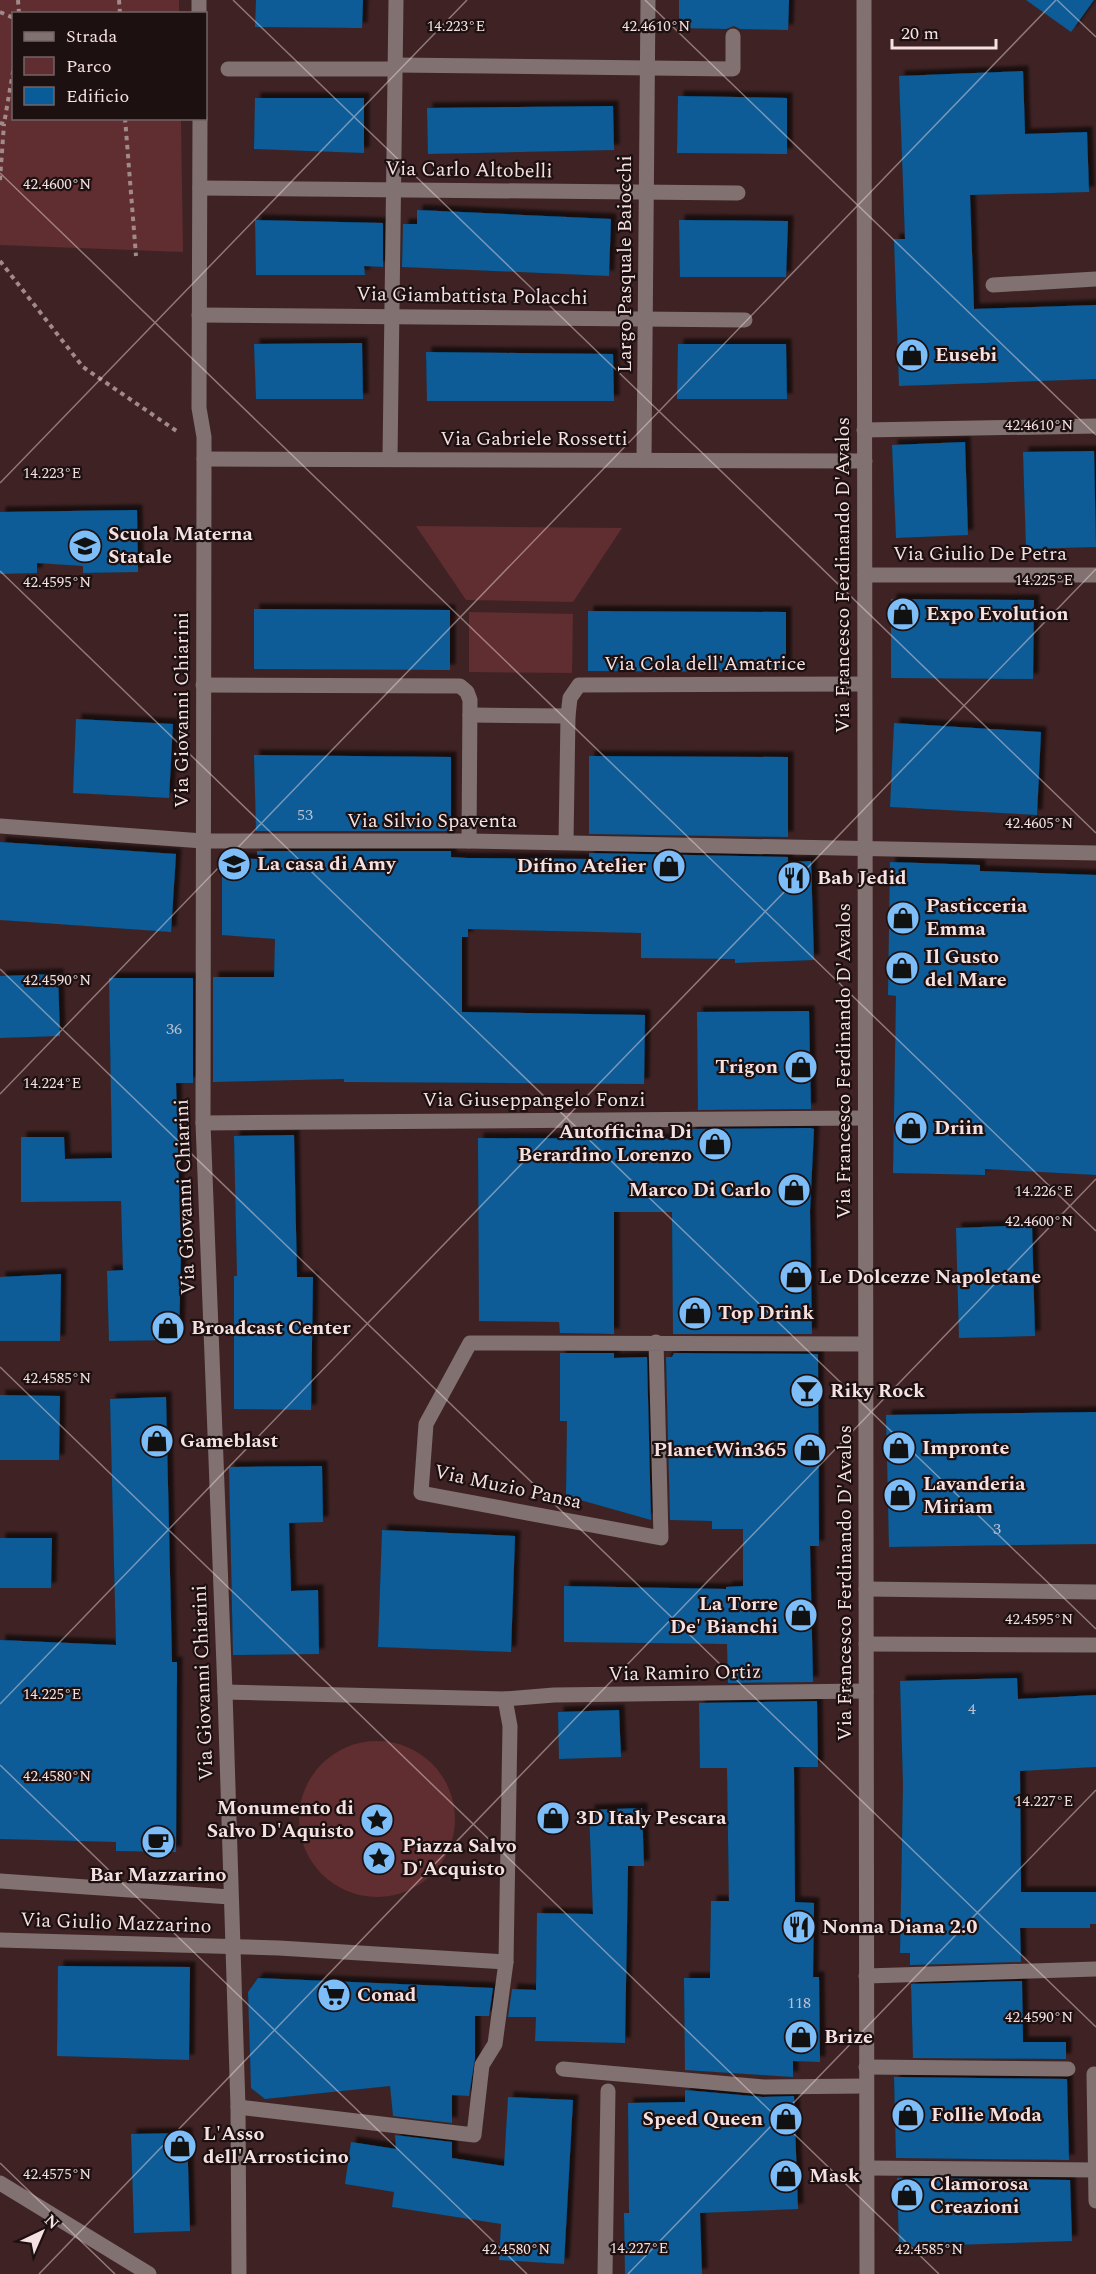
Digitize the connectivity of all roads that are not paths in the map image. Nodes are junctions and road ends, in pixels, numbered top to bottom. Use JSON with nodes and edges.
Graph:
{"nodes":[{"id":1,"x":396,"y":0,"type":"edge"},
{"id":2,"x":648,"y":0,"type":"edge"},
{"id":3,"x":864,"y":0,"type":"edge"},
{"id":4,"x":733,"y":36,"type":"dead end"},
{"id":5,"x":395,"y":67,"type":"junction"},
{"id":6,"x":647,"y":68,"type":"junction"},
{"id":7,"x":228,"y":69,"type":"dead end"},
{"id":8,"x":200,"y":120,"type":"edge"},
{"id":9,"x":200,"y":188,"type":"junction"},
{"id":10,"x":394,"y":190,"type":"junction"},
{"id":11,"x":647,"y":192,"type":"junction"},
{"id":12,"x":738,"y":193,"type":"dead end"},
{"id":13,"x":1096,"y":279,"type":"edge"},
{"id":14,"x":993,"y":285,"type":"dead end"},
{"id":15,"x":199,"y":315,"type":"junction"},
{"id":16,"x":392,"y":316,"type":"junction"},
{"id":17,"x":646,"y":319,"type":"junction"},
{"id":18,"x":745,"y":320,"type":"dead end"},
{"id":19,"x":1096,"y":426,"type":"edge"},
{"id":20,"x":864,"y":430,"type":"junction"},
{"id":21,"x":204,"y":459,"type":"junction"},
{"id":22,"x":390,"y":459,"type":"junction"},
{"id":23,"x":644,"y":460,"type":"junction"},
{"id":24,"x":865,"y":461,"type":"junction"},
{"id":25,"x":865,"y":575,"type":"junction"},
{"id":26,"x":1096,"y":575,"type":"edge"},
{"id":27,"x":864,"y":684,"type":"junction"},
{"id":28,"x":203,"y":686,"type":"junction"},
{"id":29,"x":470,"y":716,"type":"junction"},
{"id":30,"x":568,"y":716,"type":"junction"},
{"id":31,"x":0,"y":826,"type":"edge"},
{"id":32,"x":202,"y":841,"type":"junction"},
{"id":33,"x":469,"y":841,"type":"junction"},
{"id":34,"x":566,"y":842,"type":"junction"},
{"id":35,"x":865,"y":848,"type":"junction"},
{"id":36,"x":1096,"y":853,"type":"edge"},
{"id":37,"x":865,"y":1118,"type":"junction"},
{"id":38,"x":203,"y":1123,"type":"junction"},
{"id":39,"x":656,"y":1342,"type":"junction"},
{"id":40,"x":865,"y":1344,"type":"junction"},
{"id":41,"x":866,"y":1589,"type":"junction"},
{"id":42,"x":1096,"y":1592,"type":"edge"},
{"id":43,"x":866,"y":1644,"type":"junction"},
{"id":44,"x":1096,"y":1645,"type":"edge"},
{"id":45,"x":866,"y":1691,"type":"junction"},
{"id":46,"x":225,"y":1692,"type":"junction"},
{"id":47,"x":505,"y":1699,"type":"junction"},
{"id":48,"x":0,"y":1881,"type":"edge"},
{"id":49,"x":231,"y":1898,"type":"junction"},
{"id":50,"x":0,"y":1940,"type":"edge"},
{"id":51,"x":231,"y":1947,"type":"junction"},
{"id":52,"x":506,"y":1962,"type":"junction"},
{"id":53,"x":1096,"y":1969,"type":"edge"},
{"id":54,"x":866,"y":1976,"type":"junction"},
{"id":55,"x":866,"y":2067,"type":"junction"},
{"id":56,"x":563,"y":2069,"type":"dead end"},
{"id":57,"x":1068,"y":2069,"type":"dead end"},
{"id":58,"x":1094,"y":2074,"type":"dead end"},
{"id":59,"x":866,"y":2086,"type":"junction"},
{"id":60,"x":608,"y":2091,"type":"dead end"},
{"id":61,"x":238,"y":2107,"type":"junction"},
{"id":62,"x":867,"y":2168,"type":"junction"},
{"id":63,"x":1096,"y":2170,"type":"edge"},
{"id":64,"x":0,"y":2183,"type":"edge"},
{"id":65,"x":1096,"y":2201,"type":"edge"},
{"id":66,"x":149,"y":2274,"type":"edge"},
{"id":67,"x":239,"y":2274,"type":"edge"},
{"id":68,"x":604,"y":2274,"type":"edge"},
{"id":69,"x":867,"y":2274,"type":"edge"}],
"edges":[{"from":1,"to":5,"type":"street"},
{"from":2,"to":6,"type":"street","name":"Largo Pasquale Baiocchi"},
{"from":3,"to":20,"type":"street","name":"Via Francesco Ferdinando D'Avalos"},
{"from":4,"to":6,"type":"street"},
{"from":5,"to":6,"type":"street"},
{"from":5,"to":7,"type":"street"},
{"from":5,"to":10,"type":"street"},
{"from":6,"to":11,"type":"street","name":"Largo Pasquale Baiocchi"},
{"from":8,"to":9,"type":"street","name":"Via Giovanni Chiarini"},
{"from":9,"to":10,"type":"street","name":"Via Carlo Altobelli"},
{"from":9,"to":15,"type":"street","name":"Via Giovanni Chiarini"},
{"from":10,"to":11,"type":"street","name":"Via Carlo Altobelli"},
{"from":10,"to":16,"type":"street"},
{"from":11,"to":12,"type":"street","name":"Via Carlo Altobelli"},
{"from":11,"to":17,"type":"street","name":"Largo Pasquale Baiocchi"},
{"from":13,"to":14,"type":"street"},
{"from":15,"to":16,"type":"street","name":"Via Giambattista Polacchi"},
{"from":15,"to":21,"type":"street","name":"Via Giovanni Chiarini"},
{"from":16,"to":17,"type":"street","name":"Via Giambattista Polacchi"},
{"from":16,"to":22,"type":"street"},
{"from":17,"to":18,"type":"street","name":"Via Giambattista Polacchi"},
{"from":17,"to":23,"type":"street","name":"Largo Pasquale Baiocchi"},
{"from":19,"to":20,"type":"street"},
{"from":20,"to":24,"type":"street","name":"Via Francesco Ferdinando D'Avalos"},
{"from":21,"to":22,"type":"street","name":"Via Gabriele Rossetti"},
{"from":21,"to":28,"type":"street","name":"Via Giovanni Chiarini"},
{"from":22,"to":23,"type":"street","name":"Via Gabriele Rossetti"},
{"from":23,"to":24,"type":"street","name":"Via Gabriele Rossetti"},
{"from":24,"to":25,"type":"street","name":"Via Francesco Ferdinando D'Avalos"},
{"from":25,"to":26,"type":"street","name":"Via Giulio De Petra"},
{"from":25,"to":27,"type":"street","name":"Via Francesco Ferdinando D'Avalos"},
{"from":27,"to":30,"type":"street","name":"Via Cola dell'Amatrice"},
{"from":27,"to":35,"type":"street","name":"Via Francesco Ferdinando D'Avalos"},
{"from":28,"to":29,"type":"street"},
{"from":28,"to":32,"type":"street","name":"Via Giovanni Chiarini"},
{"from":29,"to":30,"type":"street"},
{"from":29,"to":33,"type":"street"},
{"from":30,"to":34,"type":"street","name":"Via Cola dell'Amatrice"},
{"from":31,"to":32,"type":"street","name":"Via Silvio Spaventa"},
{"from":32,"to":33,"type":"street","name":"Via Silvio Spaventa"},
{"from":32,"to":38,"type":"street","name":"Via Giovanni Chiarini"},
{"from":33,"to":34,"type":"street","name":"Via Silvio Spaventa"},
{"from":34,"to":35,"type":"street","name":"Via Silvio Spaventa"},
{"from":35,"to":36,"type":"street","name":"Via Silvio Spaventa"},
{"from":35,"to":37,"type":"street","name":"Via Francesco Ferdinando D'Avalos"},
{"from":37,"to":38,"type":"street","name":"Via Giuseppangelo Fonzi"},
{"from":37,"to":40,"type":"street","name":"Via Francesco Ferdinando D'Avalos"},
{"from":38,"to":46,"type":"street","name":"Via Giovanni Chiarini"},
{"from":39,"to":39,"type":"street","name":"Via Muzio Pansa"},
{"from":39,"to":40,"type":"street","name":"Via Muzio Pansa"},
{"from":40,"to":41,"type":"street","name":"Via Francesco Ferdinando D'Avalos"},
{"from":41,"to":42,"type":"street"},
{"from":41,"to":43,"type":"street","name":"Via Francesco Ferdinando D'Avalos"},
{"from":43,"to":44,"type":"street"},
{"from":43,"to":45,"type":"street","name":"Via Francesco Ferdinando D'Avalos"},
{"from":45,"to":47,"type":"street","name":"Via Ramiro Ortiz"},
{"from":45,"to":54,"type":"street","name":"Via Francesco Ferdinando D'Avalos"},
{"from":46,"to":47,"type":"street"},
{"from":46,"to":49,"type":"street","name":"Via Giovanni Chiarini"},
{"from":47,"to":52,"type":"street"},
{"from":48,"to":49,"type":"street","name":"Via Giulio Mazzarino"},
{"from":49,"to":51,"type":"street","name":"Via Giovanni Chiarini"},
{"from":50,"to":51,"type":"street","name":"Via Giulio Mazzarino"},
{"from":51,"to":52,"type":"street"},
{"from":51,"to":61,"type":"street","name":"Via Giovanni Chiarini"},
{"from":52,"to":61,"type":"street"},
{"from":53,"to":54,"type":"street"},
{"from":54,"to":55,"type":"street","name":"Via Francesco Ferdinando D'Avalos"},
{"from":55,"to":57,"type":"street"},
{"from":55,"to":59,"type":"street","name":"Via Francesco Ferdinando D'Avalos"},
{"from":56,"to":59,"type":"street"},
{"from":58,"to":63,"type":"street"},
{"from":59,"to":62,"type":"street","name":"Via Francesco Ferdinando D'Avalos"},
{"from":60,"to":68,"type":"street"},
{"from":61,"to":67,"type":"street","name":"Via Giovanni Chiarini"},
{"from":62,"to":63,"type":"street"},
{"from":62,"to":69,"type":"street","name":"Via Francesco Ferdinando D'Avalos"},
{"from":63,"to":65,"type":"street"},
{"from":64,"to":66,"type":"street"}]}
